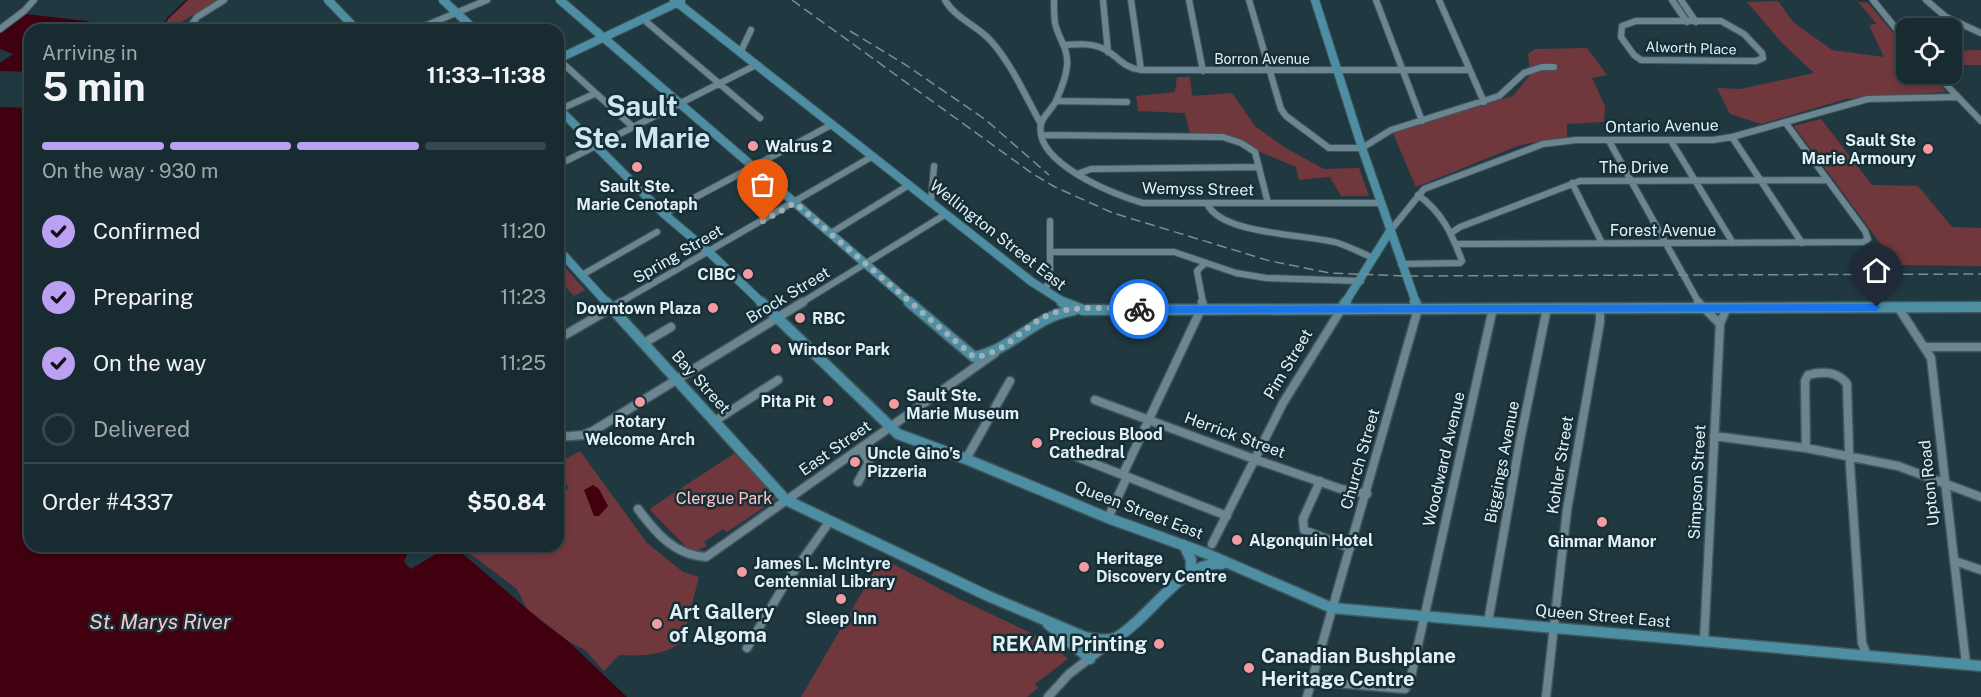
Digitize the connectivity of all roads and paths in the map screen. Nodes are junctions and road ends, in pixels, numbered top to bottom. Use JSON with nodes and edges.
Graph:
{"nodes":[{"id":1,"x":34,"y":0,"type":"edge"},
{"id":2,"x":224,"y":0,"type":"edge"},
{"id":3,"x":328,"y":0,"type":"edge"},
{"id":4,"x":442,"y":0,"type":"edge"},
{"id":5,"x":487,"y":0,"type":"edge"},
{"id":6,"x":560,"y":0,"type":"edge"},
{"id":7,"x":945,"y":0,"type":"edge"},
{"id":8,"x":1054,"y":0,"type":"edge"},
{"id":9,"x":1103,"y":0,"type":"edge"},
{"id":10,"x":1131,"y":0,"type":"edge"},
{"id":11,"x":1189,"y":0,"type":"edge"},
{"id":12,"x":1249,"y":0,"type":"edge"},
{"id":13,"x":1315,"y":0,"type":"edge"},
{"id":14,"x":1376,"y":0,"type":"edge"},
{"id":15,"x":1439,"y":0,"type":"edge"},
{"id":16,"x":1672,"y":0,"type":"edge"},
{"id":17,"x":1681,"y":0,"type":"edge"},
{"id":18,"x":1873,"y":0,"type":"edge"},
{"id":19,"x":1926,"y":0,"type":"edge"},
{"id":20,"x":678,"y":1,"type":"edge"},
{"id":21,"x":457,"y":13,"type":"junction"},
{"id":22,"x":643,"y":19,"type":"junction"},
{"id":23,"x":1688,"y":22,"type":"junction"},
{"id":24,"x":1696,"y":22,"type":"junction"},
{"id":25,"x":193,"y":24,"type":"edge"},
{"id":26,"x":351,"y":24,"type":"edge"},
{"id":27,"x":430,"y":24,"type":"edge"},
{"id":28,"x":469,"y":24,"type":"edge"},
{"id":29,"x":0,"y":29,"type":"edge"},
{"id":30,"x":1896,"y":29,"type":"edge"},
{"id":31,"x":751,"y":30,"type":"dead end"},
{"id":32,"x":1981,"y":33,"type":"edge"},
{"id":33,"x":605,"y":37,"type":"junction"},
{"id":34,"x":1065,"y":45,"type":"junction"},
{"id":35,"x":1108,"y":52,"type":"junction"},
{"id":36,"x":740,"y":53,"type":"junction"},
{"id":37,"x":564,"y":56,"type":"edge"},
{"id":38,"x":564,"y":65,"type":"edge"},
{"id":39,"x":756,"y":65,"type":"junction"},
{"id":40,"x":1554,"y":67,"type":"dead end"},
{"id":41,"x":1141,"y":70,"type":"junction"},
{"id":42,"x":1203,"y":70,"type":"junction"},
{"id":43,"x":1468,"y":70,"type":"junction"},
{"id":44,"x":1268,"y":71,"type":"junction"},
{"id":45,"x":1337,"y":71,"type":"junction"},
{"id":46,"x":1402,"y":71,"type":"junction"},
{"id":47,"x":720,"y":83,"type":"junction"},
{"id":48,"x":1946,"y":84,"type":"edge"},
{"id":49,"x":594,"y":93,"type":"junction"},
{"id":50,"x":1958,"y":97,"type":"junction"},
{"id":51,"x":1056,"y":100,"type":"junction"},
{"id":52,"x":1127,"y":102,"type":"dead end"},
{"id":53,"x":1484,"y":102,"type":"junction"},
{"id":54,"x":681,"y":104,"type":"junction"},
{"id":55,"x":564,"y":107,"type":"edge"},
{"id":56,"x":564,"y":111,"type":"edge"},
{"id":57,"x":760,"y":118,"type":"dead end"},
{"id":58,"x":1422,"y":121,"type":"junction"},
{"id":59,"x":1981,"y":121,"type":"edge"},
{"id":60,"x":1785,"y":122,"type":"junction"},
{"id":61,"x":833,"y":124,"type":"junction"},
{"id":62,"x":1041,"y":124,"type":"junction"},
{"id":63,"x":633,"y":127,"type":"junction"},
{"id":64,"x":1043,"y":135,"type":"junction"},
{"id":65,"x":1732,"y":137,"type":"junction"},
{"id":66,"x":1609,"y":141,"type":"junction"},
{"id":67,"x":1671,"y":141,"type":"junction"},
{"id":68,"x":596,"y":146,"type":"junction"},
{"id":69,"x":1362,"y":148,"type":"junction"},
{"id":70,"x":873,"y":156,"type":"junction"},
{"id":71,"x":564,"y":162,"type":"edge"},
{"id":72,"x":934,"y":166,"type":"dead end"},
{"id":73,"x":1259,"y":167,"type":"junction"},
{"id":74,"x":754,"y":168,"type":"junction"},
{"id":75,"x":1080,"y":173,"type":"junction"},
{"id":76,"x":1629,"y":180,"type":"junction"},
{"id":77,"x":1695,"y":180,"type":"junction"},
{"id":78,"x":1760,"y":180,"type":"junction"},
{"id":79,"x":1827,"y":180,"type":"junction"},
{"id":80,"x":1572,"y":183,"type":"junction"},
{"id":81,"x":909,"y":184,"type":"junction"},
{"id":82,"x":1418,"y":195,"type":"junction"},
{"id":83,"x":931,"y":202,"type":"junction"},
{"id":84,"x":795,"y":203,"type":"junction"},
{"id":85,"x":1207,"y":203,"type":"junction"},
{"id":86,"x":1268,"y":203,"type":"junction"},
{"id":87,"x":1380,"y":203,"type":"junction"},
{"id":88,"x":664,"y":214,"type":"junction"},
{"id":89,"x":946,"y":214,"type":"junction"},
{"id":90,"x":1050,"y":221,"type":"dead end"},
{"id":91,"x":1390,"y":231,"type":"junction"},
{"id":92,"x":657,"y":232,"type":"dead end"},
{"id":93,"x":831,"y":232,"type":"junction"},
{"id":94,"x":1451,"y":233,"type":"junction"},
{"id":95,"x":1602,"y":243,"type":"junction"},
{"id":96,"x":1664,"y":243,"type":"junction"},
{"id":97,"x":1733,"y":243,"type":"junction"},
{"id":98,"x":1802,"y":243,"type":"junction"},
{"id":99,"x":1456,"y":244,"type":"junction"},
{"id":100,"x":709,"y":252,"type":"junction"},
{"id":101,"x":1050,"y":252,"type":"junction"},
{"id":102,"x":564,"y":256,"type":"edge"},
{"id":103,"x":1374,"y":256,"type":"junction"},
{"id":104,"x":1205,"y":263,"type":"junction"},
{"id":105,"x":866,"y":264,"type":"junction"},
{"id":106,"x":1401,"y":264,"type":"junction"},
{"id":107,"x":582,"y":275,"type":"junction"},
{"id":108,"x":1361,"y":281,"type":"junction"},
{"id":109,"x":1044,"y":289,"type":"junction"},
{"id":110,"x":1052,"y":296,"type":"junction"},
{"id":111,"x":612,"y":307,"type":"junction"},
{"id":112,"x":1704,"y":307,"type":"junction"},
{"id":113,"x":1898,"y":307,"type":"junction"},
{"id":114,"x":1981,"y":307,"type":"edge"},
{"id":115,"x":1342,"y":308,"type":"junction"},
{"id":116,"x":1493,"y":308,"type":"junction"},
{"id":117,"x":1547,"y":308,"type":"junction"},
{"id":118,"x":1600,"y":308,"type":"junction"},
{"id":119,"x":1728,"y":308,"type":"junction"},
{"id":120,"x":1200,"y":309,"type":"junction"},
{"id":121,"x":1418,"y":309,"type":"junction"},
{"id":122,"x":1083,"y":310,"type":"junction"},
{"id":123,"x":1045,"y":316,"type":"junction"},
{"id":124,"x":776,"y":318,"type":"junction"},
{"id":125,"x":1720,"y":324,"type":"junction"},
{"id":126,"x":670,"y":327,"type":"dead end"},
{"id":127,"x":564,"y":335,"type":"edge"},
{"id":128,"x":644,"y":343,"type":"junction"},
{"id":129,"x":1926,"y":347,"type":"junction"},
{"id":130,"x":1981,"y":347,"type":"edge"},
{"id":131,"x":996,"y":352,"type":"junction"},
{"id":132,"x":974,"y":357,"type":"junction"},
{"id":133,"x":960,"y":376,"type":"junction"},
{"id":134,"x":778,"y":380,"type":"dead end"},
{"id":135,"x":677,"y":381,"type":"junction"},
{"id":136,"x":1010,"y":381,"type":"dead end"},
{"id":137,"x":1095,"y":400,"type":"dead end"},
{"id":138,"x":1149,"y":419,"type":"junction"},
{"id":139,"x":715,"y":421,"type":"junction"},
{"id":140,"x":891,"y":427,"type":"junction"},
{"id":141,"x":1714,"y":436,"type":"junction"},
{"id":142,"x":564,"y":437,"type":"edge"},
{"id":143,"x":860,"y":448,"type":"junction"},
{"id":144,"x":1806,"y":448,"type":"junction"},
{"id":145,"x":1067,"y":453,"type":"dead end"},
{"id":146,"x":1851,"y":456,"type":"junction"},
{"id":147,"x":966,"y":459,"type":"junction"},
{"id":148,"x":1254,"y":459,"type":"junction"},
{"id":149,"x":1125,"y":476,"type":"junction"},
{"id":150,"x":1320,"y":481,"type":"junction"},
{"id":151,"x":858,"y":482,"type":"dead end"},
{"id":152,"x":1944,"y":485,"type":"junction"},
{"id":153,"x":1367,"y":494,"type":"junction"},
{"id":154,"x":1981,"y":497,"type":"edge"},
{"id":155,"x":786,"y":500,"type":"junction"},
{"id":156,"x":638,"y":509,"type":"dead end"},
{"id":157,"x":1227,"y":516,"type":"junction"},
{"id":158,"x":1108,"y":518,"type":"junction"},
{"id":159,"x":830,"y":521,"type":"junction"},
{"id":160,"x":1212,"y":544,"type":"junction"},
{"id":161,"x":1184,"y":546,"type":"junction"},
{"id":162,"x":1350,"y":548,"type":"junction"},
{"id":163,"x":1956,"y":561,"type":"junction"},
{"id":164,"x":1228,"y":564,"type":"junction"},
{"id":165,"x":1981,"y":570,"type":"edge"},
{"id":166,"x":1191,"y":572,"type":"junction"},
{"id":167,"x":1332,"y":608,"type":"junction"},
{"id":168,"x":1039,"y":617,"type":"junction"},
{"id":169,"x":1424,"y":617,"type":"junction"},
{"id":170,"x":1488,"y":622,"type":"junction"},
{"id":171,"x":1552,"y":628,"type":"junction"},
{"id":172,"x":1116,"y":638,"type":"junction"},
{"id":173,"x":1704,"y":642,"type":"junction"},
{"id":174,"x":747,"y":648,"type":"dead end"},
{"id":175,"x":1867,"y":655,"type":"junction"},
{"id":176,"x":1090,"y":659,"type":"junction"},
{"id":177,"x":1966,"y":664,"type":"junction"},
{"id":178,"x":1981,"y":666,"type":"edge"},
{"id":179,"x":1311,"y":681,"type":"junction"},
{"id":180,"x":1048,"y":697,"type":"edge"},
{"id":181,"x":1307,"y":697,"type":"edge"},
{"id":182,"x":1546,"y":697,"type":"edge"}],
"edges":[{"from":1,"to":29,"type":"street"},
{"from":2,"to":25,"type":"street"},
{"from":3,"to":26,"type":"main road"},
{"from":4,"to":21,"type":"main road"},
{"from":5,"to":21,"type":"street"},
{"from":6,"to":33,"type":"main road"},
{"from":7,"to":62,"type":"street"},
{"from":8,"to":34,"type":"street"},
{"from":9,"to":35,"type":"street"},
{"from":10,"to":41,"type":"street"},
{"from":11,"to":42,"type":"street"},
{"from":12,"to":44,"type":"street"},
{"from":13,"to":45,"type":"main road"},
{"from":14,"to":46,"type":"street"},
{"from":15,"to":43,"type":"street"},
{"from":16,"to":23,"type":"street","name":"Alworth Place"},
{"from":17,"to":24,"type":"street","name":"Alworth Place"},
{"from":18,"to":30,"type":"street"},
{"from":19,"to":32,"type":"street"},
{"from":20,"to":22,"type":"main road"},
{"from":20,"to":36,"type":"main road","name":"Wellington Street East"},
{"from":21,"to":27,"type":"street"},
{"from":21,"to":28,"type":"main road"},
{"from":22,"to":33,"type":"main road"},
{"from":22,"to":47,"type":"street"},
{"from":23,"to":24,"type":"street","name":"Alworth Place"},
{"from":23,"to":24,"type":"street","name":"Alworth Place"},
{"from":31,"to":36,"type":"street"},
{"from":33,"to":37,"type":"main road"},
{"from":33,"to":54,"type":"main road"},
{"from":34,"to":35,"type":"street","name":"Borron Avenue"},
{"from":34,"to":51,"type":"street"},
{"from":35,"to":41,"type":"street","name":"Borron Avenue"},
{"from":36,"to":39,"type":"main road","name":"Wellington Street East"},
{"from":38,"to":49,"type":"street"},
{"from":39,"to":47,"type":"street"},
{"from":39,"to":61,"type":"main road","name":"Wellington Street East"},
{"from":40,"to":53,"type":"street"},
{"from":41,"to":42,"type":"street","name":"Borron Avenue"},
{"from":42,"to":44,"type":"street","name":"Borron Avenue"},
{"from":43,"to":46,"type":"street","name":"Borron Avenue"},
{"from":43,"to":53,"type":"street"},
{"from":44,"to":45,"type":"street","name":"Borron Avenue"},
{"from":44,"to":69,"type":"street"},
{"from":45,"to":46,"type":"street","name":"Borron Avenue"},
{"from":45,"to":69,"type":"main road"},
{"from":46,"to":58,"type":"street"},
{"from":47,"to":54,"type":"street"},
{"from":47,"to":57,"type":"street"},
{"from":48,"to":50,"type":"street"},
{"from":49,"to":55,"type":"street"},
{"from":49,"to":63,"type":"street"},
{"from":50,"to":59,"type":"street"},
{"from":50,"to":60,"type":"street","name":"Ontario Avenue"},
{"from":51,"to":52,"type":"street"},
{"from":51,"to":62,"type":"street"},
{"from":53,"to":58,"type":"street"},
{"from":54,"to":63,"type":"street"},
{"from":54,"to":74,"type":"main road"},
{"from":56,"to":68,"type":"main road","name":"Queen Street East"},
{"from":58,"to":69,"type":"street"},
{"from":60,"to":65,"type":"street","name":"Ontario Avenue"},
{"from":60,"to":79,"type":"street"},
{"from":61,"to":70,"type":"main road","name":"Wellington Street East"},
{"from":61,"to":74,"type":"street"},
{"from":62,"to":64,"type":"street"},
{"from":63,"to":68,"type":"street"},
{"from":64,"to":73,"type":"street"},
{"from":64,"to":75,"type":"street","name":"Wemyss Street"},
{"from":65,"to":67,"type":"street","name":"Ontario Avenue"},
{"from":65,"to":78,"type":"street"},
{"from":66,"to":67,"type":"street","name":"Ontario Avenue"},
{"from":66,"to":76,"type":"street"},
{"from":66,"to":82,"type":"street","name":"Ontario Avenue"},
{"from":67,"to":77,"type":"street"},
{"from":68,"to":71,"type":"street"},
{"from":68,"to":88,"type":"main road","name":"Queen Street East"},
{"from":69,"to":87,"type":"main road"},
{"from":70,"to":81,"type":"main road","name":"Wellington Street East"},
{"from":70,"to":84,"type":"street","name":"Spring Street"},
{"from":72,"to":83,"type":"street"},
{"from":73,"to":75,"type":"street"},
{"from":73,"to":86,"type":"street"},
{"from":74,"to":84,"type":"main road"},
{"from":74,"to":88,"type":"street"},
{"from":75,"to":85,"type":"street","name":"Wemyss Street"},
{"from":76,"to":77,"type":"street","name":"The Drive"},
{"from":76,"to":80,"type":"street","name":"The Drive"},
{"from":76,"to":96,"type":"street"},
{"from":77,"to":78,"type":"street","name":"The Drive"},
{"from":77,"to":97,"type":"street"},
{"from":78,"to":79,"type":"street","name":"The Drive"},
{"from":78,"to":98,"type":"street"},
{"from":79,"to":98,"type":"street","name":"Forest Avenue"},
{"from":80,"to":94,"type":"street","name":"The Drive"},
{"from":80,"to":95,"type":"street"},
{"from":81,"to":83,"type":"main road","name":"Wellington Street East"},
{"from":81,"to":93,"type":"street"},
{"from":82,"to":91,"type":"street","name":"Ontario Avenue"},
{"from":82,"to":94,"type":"street"},
{"from":83,"to":89,"type":"main road","name":"Wellington Street East"},
{"from":84,"to":93,"type":"main road"},
{"from":84,"to":100,"type":"street","name":"Spring Street"},
{"from":85,"to":86,"type":"street","name":"Wemyss Street"},
{"from":85,"to":103,"type":"street"},
{"from":86,"to":87,"type":"street","name":"Wemyss Street"},
{"from":87,"to":91,"type":"main road"},
{"from":88,"to":100,"type":"main road","name":"Queen Street East"},
{"from":89,"to":105,"type":"street","name":"Brock Street"},
{"from":89,"to":109,"type":"main road","name":"Wellington Street East"},
{"from":90,"to":101,"type":"street"},
{"from":91,"to":103,"type":"main road","name":"Pim Street"},
{"from":91,"to":106,"type":"main road"},
{"from":92,"to":107,"type":"street"},
{"from":93,"to":105,"type":"main road"},
{"from":94,"to":99,"type":"street"},
{"from":95,"to":96,"type":"street","name":"Forest Avenue"},
{"from":95,"to":99,"type":"street","name":"Forest Avenue"},
{"from":96,"to":97,"type":"street","name":"Forest Avenue"},
{"from":96,"to":112,"type":"street"},
{"from":97,"to":98,"type":"street","name":"Forest Avenue"},
{"from":99,"to":106,"type":"street"},
{"from":100,"to":111,"type":"street","name":"Spring Street"},
{"from":100,"to":124,"type":"main road","name":"Queen Street East"},
{"from":101,"to":104,"type":"street"},
{"from":101,"to":109,"type":"street"},
{"from":102,"to":107,"type":"main road","name":"Bay Street"},
{"from":103,"to":106,"type":"main road"},
{"from":103,"to":108,"type":"main road","name":"Pim Street"},
{"from":104,"to":108,"type":"street"},
{"from":104,"to":120,"type":"street"},
{"from":105,"to":124,"type":"street","name":"Brock Street"},
{"from":105,"to":132,"type":"main road"},
{"from":106,"to":121,"type":"main road"},
{"from":107,"to":111,"type":"main road","name":"Bay Street"},
{"from":108,"to":115,"type":"main road","name":"Pim Street"},
{"from":109,"to":110,"type":"main road","name":"Wellington Street East"},
{"from":110,"to":122,"type":"main road","name":"Wellington Street East"},
{"from":110,"to":123,"type":"main road"},
{"from":111,"to":127,"type":"street","name":"Spring Street"},
{"from":111,"to":128,"type":"main road","name":"Bay Street"},
{"from":112,"to":118,"type":"main road","name":"Wellington Street East"},
{"from":112,"to":119,"type":"main road","name":"Wellington Street East"},
{"from":112,"to":125,"type":"street"},
{"from":113,"to":114,"type":"main road","name":"Wellington Street East"},
{"from":113,"to":119,"type":"main road","name":"Wellington Street East"},
{"from":113,"to":129,"type":"street","name":"Upton Road"},
{"from":115,"to":120,"type":"main road","name":"Wellington Street East"},
{"from":115,"to":121,"type":"main road","name":"Wellington Street East"},
{"from":115,"to":148,"type":"street","name":"Pim Street"},
{"from":116,"to":117,"type":"main road","name":"Wellington Street East"},
{"from":116,"to":121,"type":"main road","name":"Wellington Street East"},
{"from":116,"to":169,"type":"street","name":"Woodward Avenue"},
{"from":117,"to":118,"type":"main road","name":"Wellington Street East"},
{"from":117,"to":170,"type":"street","name":"Biggings Avenue"},
{"from":118,"to":171,"type":"street","name":"Kohler Street"},
{"from":119,"to":125,"type":"street","name":"Simpson Street"},
{"from":120,"to":122,"type":"main road","name":"Wellington Street East"},
{"from":120,"to":138,"type":"street"},
{"from":121,"to":153,"type":"street","name":"Church Street"},
{"from":122,"to":123,"type":"main road","name":"East Street"},
{"from":123,"to":131,"type":"main road","name":"East Street"},
{"from":124,"to":135,"type":"street","name":"Brock Street"},
{"from":124,"to":140,"type":"main road","name":"Queen Street East"},
{"from":125,"to":141,"type":"street","name":"Simpson Street"},
{"from":126,"to":128,"type":"street"},
{"from":128,"to":135,"type":"main road","name":"Bay Street"},
{"from":129,"to":130,"type":"street"},
{"from":129,"to":152,"type":"street","name":"Upton Road"},
{"from":131,"to":132,"type":"main road"},
{"from":131,"to":133,"type":"street","name":"East Street"},
{"from":132,"to":133,"type":"street"},
{"from":133,"to":140,"type":"street","name":"East Street"},
{"from":134,"to":139,"type":"street"},
{"from":135,"to":139,"type":"main road","name":"Bay Street"},
{"from":135,"to":142,"type":"street","name":"Brock Street"},
{"from":136,"to":147,"type":"street"},
{"from":137,"to":138,"type":"street","name":"Herrick Street"},
{"from":138,"to":148,"type":"street","name":"Herrick Street"},
{"from":138,"to":149,"type":"street"},
{"from":139,"to":155,"type":"main road","name":"Bay Street"},
{"from":140,"to":143,"type":"street","name":"East Street"},
{"from":140,"to":147,"type":"main road","name":"Queen Street East"},
{"from":141,"to":144,"type":"street"},
{"from":141,"to":173,"type":"street","name":"Simpson Street"},
{"from":143,"to":151,"type":"street"},
{"from":143,"to":155,"type":"street","name":"East Street"},
{"from":144,"to":146,"type":"street"},
{"from":144,"to":146,"type":"street"},
{"from":145,"to":149,"type":"street"},
{"from":146,"to":152,"type":"street"},
{"from":146,"to":175,"type":"street"},
{"from":147,"to":158,"type":"main road","name":"Queen Street East"},
{"from":148,"to":150,"type":"street","name":"Herrick Street"},
{"from":148,"to":157,"type":"street","name":"Pim Street"},
{"from":149,"to":157,"type":"street"},
{"from":149,"to":158,"type":"street"},
{"from":150,"to":153,"type":"street","name":"Herrick Street"},
{"from":150,"to":162,"type":"street"},
{"from":152,"to":154,"type":"street"},
{"from":152,"to":163,"type":"street","name":"Upton Road"},
{"from":153,"to":162,"type":"street","name":"Church Street"},
{"from":155,"to":156,"type":"street","name":"East Street"},
{"from":155,"to":159,"type":"main road","name":"Bay Street"},
{"from":157,"to":160,"type":"street","name":"Pim Street"},
{"from":158,"to":161,"type":"main road","name":"Queen Street East"},
{"from":159,"to":168,"type":"main road","name":"Bay Street"},
{"from":159,"to":174,"type":"street"},
{"from":160,"to":161,"type":"street"},
{"from":160,"to":164,"type":"street"},
{"from":161,"to":164,"type":"main road","name":"Queen Street East"},
{"from":161,"to":166,"type":"main road"},
{"from":162,"to":167,"type":"street","name":"Church Street"},
{"from":163,"to":165,"type":"street"},
{"from":163,"to":177,"type":"street","name":"Upton Road"},
{"from":164,"to":166,"type":"main road"},
{"from":164,"to":167,"type":"main road","name":"Queen Street East"},
{"from":166,"to":172,"type":"main road"},
{"from":167,"to":169,"type":"main road","name":"Queen Street East"},
{"from":167,"to":179,"type":"street","name":"Church Street"},
{"from":168,"to":172,"type":"main road","name":"Bay Street"},
{"from":168,"to":176,"type":"main road"},
{"from":169,"to":170,"type":"main road","name":"Queen Street East"},
{"from":169,"to":179,"type":"street","name":"Woodward Avenue"},
{"from":170,"to":171,"type":"main road","name":"Queen Street East"},
{"from":171,"to":173,"type":"main road","name":"Queen Street East"},
{"from":171,"to":182,"type":"street","name":"Kohler Street"},
{"from":172,"to":176,"type":"street"},
{"from":173,"to":175,"type":"main road","name":"Queen Street East"},
{"from":175,"to":177,"type":"main road","name":"Queen Street East"},
{"from":176,"to":180,"type":"street"},
{"from":177,"to":178,"type":"main road","name":"Queen Street East"},
{"from":179,"to":181,"type":"street","name":"Church Street"}]}
